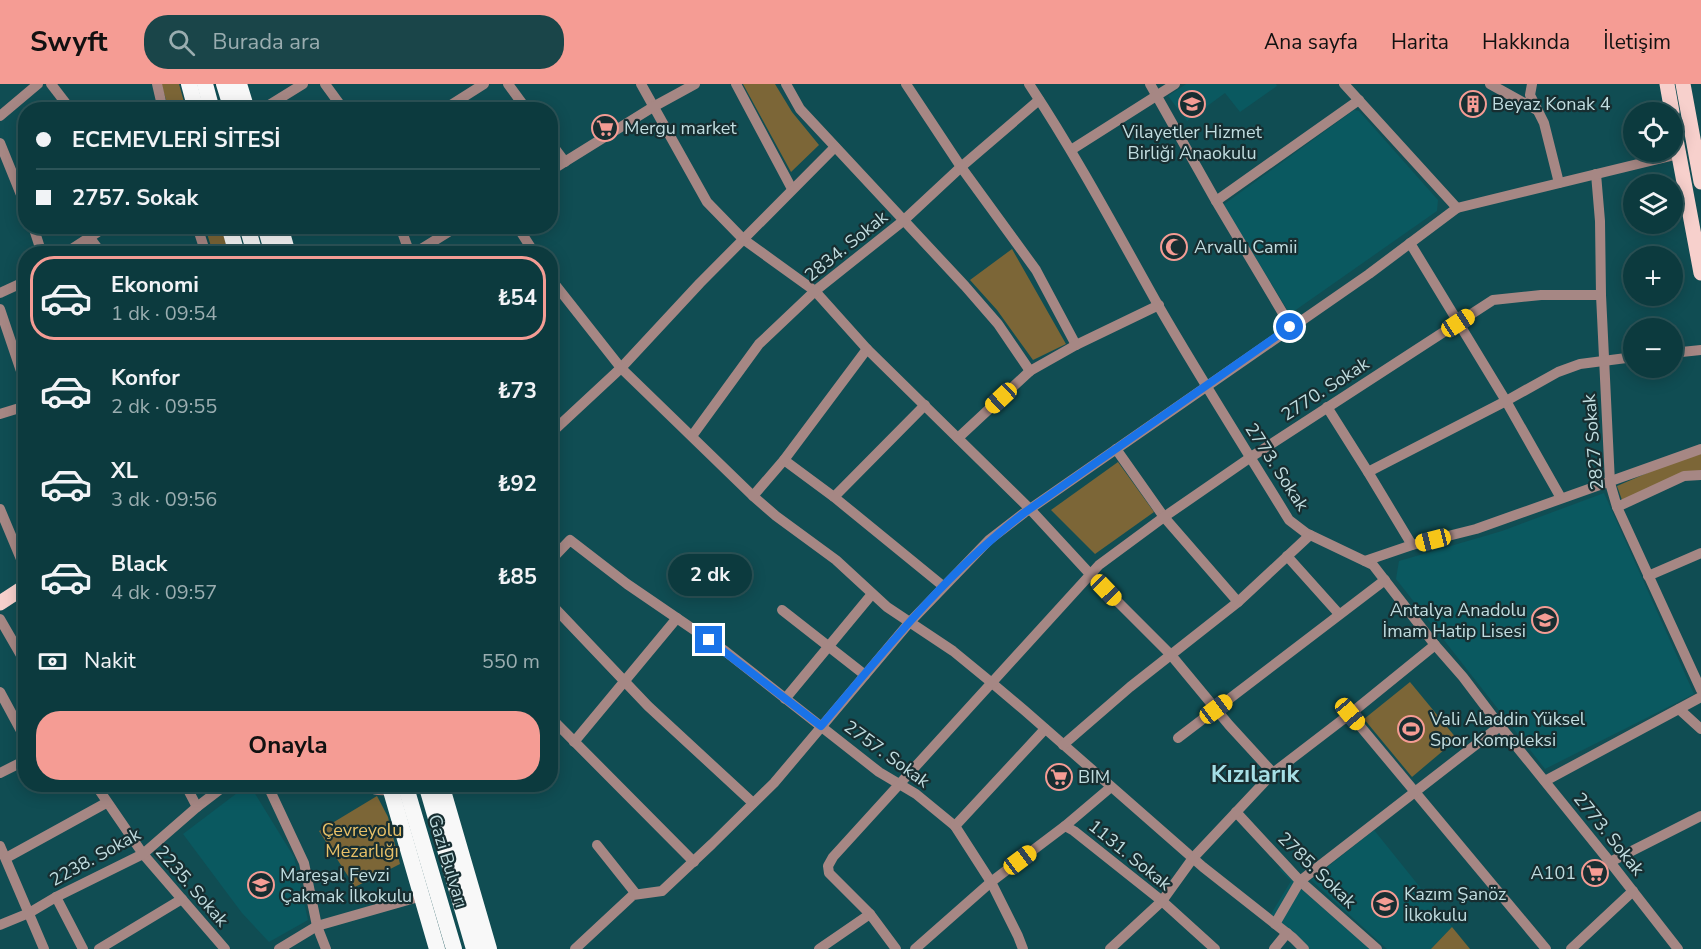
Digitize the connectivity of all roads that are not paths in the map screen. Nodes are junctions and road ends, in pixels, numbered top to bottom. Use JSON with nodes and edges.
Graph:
{"nodes":[{"id":1,"x":38,"y":84,"type":"edge"},
{"id":2,"x":51,"y":84,"type":"edge"},
{"id":3,"x":157,"y":84,"type":"edge"},
{"id":4,"x":189,"y":84,"type":"edge"},
{"id":5,"x":205,"y":84,"type":"edge"},
{"id":6,"x":224,"y":84,"type":"edge"},
{"id":7,"x":239,"y":84,"type":"edge"},
{"id":8,"x":303,"y":84,"type":"edge"},
{"id":9,"x":325,"y":84,"type":"edge"},
{"id":10,"x":484,"y":84,"type":"edge"},
{"id":11,"x":508,"y":84,"type":"edge"},
{"id":12,"x":641,"y":84,"type":"edge"},
{"id":13,"x":695,"y":84,"type":"edge"},
{"id":14,"x":736,"y":84,"type":"edge"},
{"id":15,"x":786,"y":84,"type":"edge"},
{"id":16,"x":906,"y":84,"type":"edge"},
{"id":17,"x":1029,"y":84,"type":"edge"},
{"id":18,"x":1150,"y":84,"type":"edge"},
{"id":19,"x":1175,"y":84,"type":"edge"},
{"id":20,"x":1344,"y":84,"type":"edge"},
{"id":21,"x":1490,"y":84,"type":"edge"},
{"id":22,"x":1532,"y":84,"type":"edge"},
{"id":23,"x":1667,"y":84,"type":"edge"},
{"id":24,"x":1683,"y":84,"type":"edge"},
{"id":25,"x":1158,"y":96,"type":"junction"},
{"id":26,"x":1039,"y":100,"type":"junction"},
{"id":27,"x":1359,"y":100,"type":"junction"},
{"id":28,"x":65,"y":102,"type":"edge"},
{"id":29,"x":161,"y":102,"type":"edge"},
{"id":30,"x":194,"y":102,"type":"edge"},
{"id":31,"x":210,"y":102,"type":"edge"},
{"id":32,"x":230,"y":102,"type":"edge"},
{"id":33,"x":245,"y":102,"type":"edge"},
{"id":34,"x":274,"y":102,"type":"edge"},
{"id":35,"x":338,"y":102,"type":"edge"},
{"id":36,"x":456,"y":102,"type":"edge"},
{"id":37,"x":521,"y":102,"type":"edge"},
{"id":38,"x":1670,"y":102,"type":"edge"},
{"id":39,"x":653,"y":107,"type":"junction"},
{"id":40,"x":1537,"y":110,"type":"junction"},
{"id":41,"x":0,"y":116,"type":"edge"},
{"id":42,"x":0,"y":143,"type":"edge"},
{"id":43,"x":1698,"y":146,"type":"edge"},
{"id":44,"x":835,"y":147,"type":"junction"},
{"id":45,"x":1071,"y":150,"type":"junction"},
{"id":46,"x":558,"y":153,"type":"edge"},
{"id":47,"x":565,"y":162,"type":"junction"},
{"id":48,"x":1646,"y":162,"type":"edge"},
{"id":49,"x":1680,"y":162,"type":"edge"},
{"id":50,"x":558,"y":166,"type":"edge"},
{"id":51,"x":961,"y":167,"type":"junction"},
{"id":52,"x":1596,"y":174,"type":"junction"},
{"id":53,"x":1701,"y":182,"type":"edge"},
{"id":54,"x":1559,"y":183,"type":"junction"},
{"id":55,"x":18,"y":187,"type":"edge"},
{"id":56,"x":792,"y":189,"type":"junction"},
{"id":57,"x":1216,"y":201,"type":"junction"},
{"id":58,"x":1457,"y":208,"type":"junction"},
{"id":59,"x":903,"y":221,"type":"junction"},
{"id":60,"x":96,"y":234,"type":"edge"},
{"id":61,"x":445,"y":234,"type":"edge"},
{"id":62,"x":90,"y":238,"type":"junction"},
{"id":63,"x":743,"y":239,"type":"junction"},
{"id":64,"x":1410,"y":243,"type":"junction"},
{"id":65,"x":77,"y":246,"type":"edge"},
{"id":66,"x":96,"y":246,"type":"edge"},
{"id":67,"x":425,"y":246,"type":"edge"},
{"id":68,"x":1701,"y":273,"type":"edge"},
{"id":69,"x":18,"y":285,"type":"edge"},
{"id":70,"x":558,"y":288,"type":"edge"},
{"id":71,"x":815,"y":291,"type":"junction"},
{"id":72,"x":0,"y":293,"type":"edge"},
{"id":73,"x":1601,"y":295,"type":"junction"},
{"id":74,"x":1159,"y":305,"type":"junction"},
{"id":75,"x":0,"y":309,"type":"edge"},
{"id":76,"x":1458,"y":323,"type":"junction"},
{"id":77,"x":1290,"y":327,"type":"junction"},
{"id":78,"x":1076,"y":345,"type":"junction"},
{"id":79,"x":867,"y":350,"type":"junction"},
{"id":80,"x":1701,"y":350,"type":"edge"},
{"id":81,"x":1683,"y":352,"type":"edge"},
{"id":82,"x":1623,"y":358,"type":"edge"},
{"id":83,"x":1603,"y":361,"type":"junction"},
{"id":84,"x":18,"y":362,"type":"edge"},
{"id":85,"x":621,"y":368,"type":"junction"},
{"id":86,"x":1030,"y":370,"type":"junction"},
{"id":87,"x":1206,"y":386,"type":"junction"},
{"id":88,"x":1506,"y":401,"type":"junction"},
{"id":89,"x":925,"y":405,"type":"junction"},
{"id":90,"x":1327,"y":407,"type":"junction"},
{"id":91,"x":18,"y":408,"type":"edge"},
{"id":92,"x":0,"y":414,"type":"edge"},
{"id":93,"x":558,"y":427,"type":"edge"},
{"id":94,"x":692,"y":436,"type":"junction"},
{"id":95,"x":958,"y":438,"type":"junction"},
{"id":96,"x":1116,"y":449,"type":"junction"},
{"id":97,"x":1701,"y":449,"type":"edge"},
{"id":98,"x":1251,"y":457,"type":"junction"},
{"id":99,"x":784,"y":460,"type":"junction"},
{"id":100,"x":1368,"y":472,"type":"junction"},
{"id":101,"x":1701,"y":475,"type":"edge"},
{"id":102,"x":1610,"y":483,"type":"junction"},
{"id":103,"x":753,"y":496,"type":"junction"},
{"id":104,"x":834,"y":497,"type":"junction"},
{"id":105,"x":1561,"y":498,"type":"junction"},
{"id":106,"x":1617,"y":507,"type":"junction"},
{"id":107,"x":0,"y":509,"type":"edge"},
{"id":108,"x":1030,"y":509,"type":"junction"},
{"id":109,"x":1164,"y":517,"type":"junction"},
{"id":110,"x":1310,"y":535,"type":"junction"},
{"id":111,"x":1412,"y":545,"type":"junction"},
{"id":112,"x":18,"y":552,"type":"edge"},
{"id":113,"x":558,"y":553,"type":"edge"},
{"id":114,"x":1701,"y":553,"type":"edge"},
{"id":115,"x":1287,"y":556,"type":"junction"},
{"id":116,"x":1365,"y":561,"type":"junction"},
{"id":117,"x":1090,"y":574,"type":"junction"},
{"id":118,"x":1648,"y":576,"type":"junction"},
{"id":119,"x":1385,"y":580,"type":"junction"},
{"id":120,"x":944,"y":586,"type":"junction"},
{"id":121,"x":18,"y":591,"type":"edge"},
{"id":122,"x":872,"y":594,"type":"junction"},
{"id":123,"x":1238,"y":602,"type":"junction"},
{"id":124,"x":0,"y":603,"type":"edge"},
{"id":125,"x":782,"y":610,"type":"dead end"},
{"id":126,"x":558,"y":611,"type":"edge"},
{"id":127,"x":1339,"y":614,"type":"junction"},
{"id":128,"x":677,"y":618,"type":"junction"},
{"id":129,"x":0,"y":619,"type":"edge"},
{"id":130,"x":909,"y":623,"type":"junction"},
{"id":131,"x":1435,"y":645,"type":"junction"},
{"id":132,"x":829,"y":646,"type":"junction"},
{"id":133,"x":18,"y":650,"type":"edge"},
{"id":134,"x":1171,"y":655,"type":"junction"},
{"id":135,"x":865,"y":675,"type":"junction"},
{"id":136,"x":625,"y":681,"type":"junction"},
{"id":137,"x":992,"y":683,"type":"junction"},
{"id":138,"x":1701,"y":690,"type":"edge"},
{"id":139,"x":0,"y":692,"type":"edge"},
{"id":140,"x":1701,"y":697,"type":"edge"},
{"id":141,"x":785,"y":699,"type":"junction"},
{"id":142,"x":1216,"y":709,"type":"junction"},
{"id":143,"x":1679,"y":709,"type":"junction"},
{"id":144,"x":1350,"y":714,"type":"junction"},
{"id":145,"x":18,"y":725,"type":"edge"},
{"id":146,"x":558,"y":725,"type":"edge"},
{"id":147,"x":821,"y":726,"type":"junction"},
{"id":148,"x":1500,"y":726,"type":"junction"},
{"id":149,"x":1045,"y":729,"type":"junction"},
{"id":150,"x":1701,"y":729,"type":"edge"},
{"id":151,"x":1178,"y":738,"type":"dead end"},
{"id":152,"x":574,"y":742,"type":"junction"},
{"id":153,"x":1063,"y":745,"type":"junction"},
{"id":154,"x":18,"y":764,"type":"edge"},
{"id":155,"x":0,"y":773,"type":"edge"},
{"id":156,"x":1273,"y":773,"type":"junction"},
{"id":157,"x":1545,"y":781,"type":"junction"},
{"id":158,"x":898,"y":783,"type":"junction"},
{"id":159,"x":1111,"y":787,"type":"junction"},
{"id":160,"x":100,"y":792,"type":"edge"},
{"id":161,"x":189,"y":792,"type":"edge"},
{"id":162,"x":217,"y":792,"type":"edge"},
{"id":163,"x":271,"y":792,"type":"edge"},
{"id":164,"x":396,"y":792,"type":"edge"},
{"id":165,"x":397,"y":792,"type":"edge"},
{"id":166,"x":428,"y":792,"type":"edge"},
{"id":167,"x":443,"y":792,"type":"edge"},
{"id":168,"x":1415,"y":792,"type":"junction"},
{"id":169,"x":106,"y":803,"type":"junction"},
{"id":170,"x":753,"y":803,"type":"junction"},
{"id":171,"x":197,"y":807,"type":"junction"},
{"id":172,"x":1236,"y":812,"type":"junction"},
{"id":173,"x":1701,"y":816,"type":"edge"},
{"id":174,"x":955,"y":826,"type":"junction"},
{"id":175,"x":1065,"y":826,"type":"junction"},
{"id":176,"x":597,"y":845,"type":"dead end"},
{"id":177,"x":0,"y":846,"type":"edge"},
{"id":178,"x":142,"y":854,"type":"junction"},
{"id":179,"x":6,"y":858,"type":"junction"},
{"id":180,"x":1192,"y":858,"type":"junction"},
{"id":181,"x":693,"y":862,"type":"junction"},
{"id":182,"x":1610,"y":862,"type":"junction"},
{"id":183,"x":1300,"y":881,"type":"junction"},
{"id":184,"x":991,"y":882,"type":"junction"},
{"id":185,"x":1633,"y":891,"type":"junction"},
{"id":186,"x":636,"y":894,"type":"junction"},
{"id":187,"x":422,"y":896,"type":"junction"},
{"id":188,"x":56,"y":897,"type":"junction"},
{"id":189,"x":182,"y":899,"type":"junction"},
{"id":190,"x":1162,"y":901,"type":"junction"},
{"id":191,"x":29,"y":913,"type":"junction"},
{"id":192,"x":870,"y":914,"type":"junction"},
{"id":193,"x":1275,"y":924,"type":"junction"},
{"id":194,"x":0,"y":925,"type":"edge"},
{"id":195,"x":317,"y":926,"type":"junction"},
{"id":196,"x":1287,"y":933,"type":"junction"},
{"id":197,"x":44,"y":949,"type":"edge"},
{"id":198,"x":82,"y":949,"type":"edge"},
{"id":199,"x":99,"y":949,"type":"edge"},
{"id":200,"x":225,"y":949,"type":"edge"},
{"id":201,"x":279,"y":949,"type":"edge"},
{"id":202,"x":326,"y":949,"type":"edge"},
{"id":203,"x":437,"y":949,"type":"edge"},
{"id":204,"x":454,"y":949,"type":"edge"},
{"id":205,"x":474,"y":949,"type":"edge"},
{"id":206,"x":489,"y":949,"type":"edge"},
{"id":207,"x":575,"y":949,"type":"edge"},
{"id":208,"x":819,"y":949,"type":"edge"},
{"id":209,"x":896,"y":949,"type":"edge"},
{"id":210,"x":915,"y":949,"type":"edge"},
{"id":211,"x":1023,"y":949,"type":"edge"},
{"id":212,"x":1110,"y":949,"type":"edge"},
{"id":213,"x":1215,"y":949,"type":"edge"},
{"id":214,"x":1274,"y":949,"type":"edge"},
{"id":215,"x":1304,"y":949,"type":"edge"},
{"id":216,"x":1377,"y":949,"type":"edge"},
{"id":217,"x":1546,"y":949,"type":"edge"},
{"id":218,"x":1571,"y":949,"type":"edge"},
{"id":219,"x":1678,"y":949,"type":"edge"}],
"edges":[{"from":1,"to":41,"type":"street"},
{"from":2,"to":28,"type":"street"},
{"from":3,"to":29,"type":"street"},
{"from":4,"to":30,"type":"highway"},
{"from":5,"to":31,"type":"highway"},
{"from":6,"to":32,"type":"highway"},
{"from":7,"to":33,"type":"highway"},
{"from":8,"to":34,"type":"street"},
{"from":9,"to":35,"type":"street"},
{"from":10,"to":36,"type":"street"},
{"from":11,"to":37,"type":"street"},
{"from":12,"to":39,"type":"street"},
{"from":13,"to":39,"type":"street"},
{"from":14,"to":56,"type":"street"},
{"from":15,"to":44,"type":"street"},
{"from":16,"to":51,"type":"street"},
{"from":17,"to":26,"type":"street","name":"2773. Sokak"},
{"from":18,"to":25,"type":"street"},
{"from":19,"to":25,"type":"street"},
{"from":20,"to":27,"type":"street"},
{"from":21,"to":40,"type":"street"},
{"from":22,"to":40,"type":"street"},
{"from":23,"to":38,"type":"main road"},
{"from":24,"to":43,"type":"main road"},
{"from":25,"to":45,"type":"street"},
{"from":25,"to":57,"type":"street"},
{"from":26,"to":45,"type":"street","name":"2773. Sokak"},
{"from":26,"to":51,"type":"street","name":"2834. Sokak"},
{"from":27,"to":57,"type":"street"},
{"from":27,"to":58,"type":"street"},
{"from":39,"to":47,"type":"street"},
{"from":39,"to":63,"type":"street"},
{"from":40,"to":54,"type":"street"},
{"from":42,"to":55,"type":"street"},
{"from":43,"to":53,"type":"main road"},
{"from":44,"to":56,"type":"street"},
{"from":44,"to":59,"type":"street"},
{"from":45,"to":74,"type":"street","name":"2773. Sokak"},
{"from":46,"to":47,"type":"street"},
{"from":47,"to":50,"type":"street"},
{"from":48,"to":52,"type":"street"},
{"from":49,"to":68,"type":"main road"},
{"from":51,"to":59,"type":"street","name":"2834. Sokak"},
{"from":51,"to":78,"type":"street"},
{"from":52,"to":54,"type":"street"},
{"from":52,"to":73,"type":"street","name":"2827 Sokak"},
{"from":54,"to":58,"type":"street"},
{"from":56,"to":63,"type":"street"},
{"from":57,"to":77,"type":"street"},
{"from":58,"to":64,"type":"street"},
{"from":59,"to":71,"type":"street","name":"2834. Sokak"},
{"from":59,"to":86,"type":"street"},
{"from":60,"to":62,"type":"street"},
{"from":61,"to":67,"type":"street"},
{"from":62,"to":65,"type":"street"},
{"from":62,"to":66,"type":"street"},
{"from":63,"to":71,"type":"street"},
{"from":63,"to":85,"type":"street"},
{"from":64,"to":76,"type":"street"},
{"from":64,"to":77,"type":"street"},
{"from":69,"to":72,"type":"street"},
{"from":70,"to":85,"type":"street"},
{"from":71,"to":79,"type":"street"},
{"from":71,"to":94,"type":"street","name":"2834. Sokak"},
{"from":73,"to":76,"type":"street","name":"2770. Sokak"},
{"from":73,"to":83,"type":"street","name":"2827 Sokak"},
{"from":74,"to":78,"type":"street"},
{"from":74,"to":87,"type":"street","name":"2773. Sokak"},
{"from":75,"to":84,"type":"street"},
{"from":76,"to":88,"type":"street"},
{"from":76,"to":90,"type":"street","name":"2770. Sokak"},
{"from":77,"to":87,"type":"street"},
{"from":78,"to":86,"type":"street"},
{"from":79,"to":89,"type":"street"},
{"from":79,"to":99,"type":"street"},
{"from":80,"to":81,"type":"street"},
{"from":82,"to":83,"type":"street"},
{"from":83,"to":88,"type":"street"},
{"from":83,"to":102,"type":"street","name":"2827 Sokak"},
{"from":85,"to":93,"type":"street"},
{"from":85,"to":94,"type":"street"},
{"from":86,"to":95,"type":"street"},
{"from":87,"to":96,"type":"street"},
{"from":87,"to":98,"type":"street","name":"2773. Sokak"},
{"from":88,"to":100,"type":"street"},
{"from":88,"to":105,"type":"street"},
{"from":89,"to":95,"type":"street"},
{"from":89,"to":104,"type":"street"},
{"from":90,"to":98,"type":"street","name":"2770. Sokak"},
{"from":90,"to":100,"type":"street"},
{"from":91,"to":92,"type":"street"},
{"from":94,"to":103,"type":"street"},
{"from":95,"to":108,"type":"street"},
{"from":96,"to":108,"type":"street"},
{"from":96,"to":109,"type":"street"},
{"from":97,"to":102,"type":"street"},
{"from":98,"to":109,"type":"street","name":"2770. Sokak"},
{"from":98,"to":110,"type":"street","name":"2773. Sokak"},
{"from":99,"to":103,"type":"street"},
{"from":99,"to":104,"type":"street"},
{"from":100,"to":111,"type":"street"},
{"from":101,"to":106,"type":"street"},
{"from":102,"to":105,"type":"street"},
{"from":102,"to":106,"type":"street","name":"2827 Sokak"},
{"from":103,"to":122,"type":"street"},
{"from":104,"to":120,"type":"street"},
{"from":105,"to":111,"type":"street"},
{"from":106,"to":118,"type":"street","name":"2827 Sokak"},
{"from":107,"to":112,"type":"street"},
{"from":108,"to":117,"type":"street"},
{"from":108,"to":120,"type":"street"},
{"from":109,"to":117,"type":"street","name":"2770. Sokak"},
{"from":109,"to":123,"type":"street"},
{"from":110,"to":115,"type":"street"},
{"from":110,"to":116,"type":"street","name":"2773. Sokak"},
{"from":111,"to":116,"type":"street"},
{"from":113,"to":128,"type":"street","name":"2757. Sokak"},
{"from":114,"to":118,"type":"street"},
{"from":115,"to":123,"type":"street"},
{"from":115,"to":127,"type":"street"},
{"from":116,"to":119,"type":"street","name":"2773. Sokak"},
{"from":117,"to":134,"type":"street"},
{"from":117,"to":137,"type":"street","name":"2770. Sokak"},
{"from":118,"to":138,"type":"street","name":"2827 Sokak"},
{"from":119,"to":127,"type":"street"},
{"from":119,"to":131,"type":"street","name":"2773. Sokak"},
{"from":120,"to":130,"type":"street"},
{"from":121,"to":124,"type":"main road"},
{"from":122,"to":130,"type":"street"},
{"from":122,"to":132,"type":"street"},
{"from":123,"to":134,"type":"street"},
{"from":125,"to":132,"type":"street"},
{"from":126,"to":136,"type":"street"},
{"from":127,"to":142,"type":"street"},
{"from":128,"to":136,"type":"street"},
{"from":128,"to":141,"type":"street","name":"2757. Sokak"},
{"from":129,"to":133,"type":"street"},
{"from":130,"to":135,"type":"street"},
{"from":130,"to":137,"type":"street"},
{"from":131,"to":144,"type":"street"},
{"from":131,"to":148,"type":"street","name":"2773. Sokak"},
{"from":132,"to":135,"type":"street"},
{"from":132,"to":141,"type":"street"},
{"from":134,"to":142,"type":"street"},
{"from":134,"to":153,"type":"street"},
{"from":135,"to":147,"type":"street"},
{"from":136,"to":152,"type":"street"},
{"from":136,"to":170,"type":"street"},
{"from":137,"to":149,"type":"street"},
{"from":137,"to":158,"type":"street","name":"2770. Sokak"},
{"from":139,"to":145,"type":"street"},
{"from":140,"to":143,"type":"street"},
{"from":141,"to":147,"type":"street","name":"2757. Sokak"},
{"from":142,"to":151,"type":"street"},
{"from":142,"to":156,"type":"street"},
{"from":143,"to":150,"type":"street"},
{"from":143,"to":157,"type":"street"},
{"from":144,"to":156,"type":"street"},
{"from":144,"to":168,"type":"street"},
{"from":146,"to":152,"type":"street"},
{"from":147,"to":158,"type":"street","name":"2757. Sokak"},
{"from":147,"to":170,"type":"street"},
{"from":148,"to":157,"type":"street","name":"2773. Sokak"},
{"from":148,"to":168,"type":"street"},
{"from":149,"to":153,"type":"street"},
{"from":149,"to":174,"type":"street"},
{"from":152,"to":181,"type":"street"},
{"from":153,"to":159,"type":"street"},
{"from":154,"to":155,"type":"street"},
{"from":156,"to":172,"type":"street"},
{"from":157,"to":182,"type":"street","name":"2773. Sokak"},
{"from":158,"to":174,"type":"street","name":"2757. Sokak"},
{"from":158,"to":192,"type":"street","name":"2770. Sokak"},
{"from":159,"to":175,"type":"street"},
{"from":159,"to":180,"type":"street"},
{"from":160,"to":169,"type":"street","name":"2235. Sokak"},
{"from":161,"to":171,"type":"street"},
{"from":162,"to":171,"type":"street","name":"2238. Sokak"},
{"from":163,"to":195,"type":"street"},
{"from":164,"to":187,"type":"highway"},
{"from":165,"to":204,"type":"highway","name":"Gazi Bulvarı"},
{"from":166,"to":205,"type":"highway","name":"Gazi Bulvarı"},
{"from":167,"to":206,"type":"highway"},
{"from":168,"to":183,"type":"street"},
{"from":168,"to":217,"type":"street"},
{"from":169,"to":178,"type":"street","name":"2235. Sokak"},
{"from":169,"to":179,"type":"street"},
{"from":170,"to":181,"type":"street"},
{"from":171,"to":178,"type":"street","name":"2238. Sokak"},
{"from":172,"to":180,"type":"street"},
{"from":172,"to":183,"type":"street","name":"2785. Sokak"},
{"from":173,"to":182,"type":"street"},
{"from":174,"to":184,"type":"street","name":"2757. Sokak"},
{"from":175,"to":184,"type":"street","name":"1131. Sokak"},
{"from":175,"to":190,"type":"street","name":"1131. Sokak"},
{"from":176,"to":186,"type":"street"},
{"from":177,"to":179,"type":"street"},
{"from":178,"to":188,"type":"street","name":"2238. Sokak"},
{"from":178,"to":189,"type":"street","name":"2235. Sokak"},
{"from":179,"to":191,"type":"street"},
{"from":180,"to":190,"type":"street"},
{"from":180,"to":193,"type":"street"},
{"from":181,"to":186,"type":"street"},
{"from":182,"to":185,"type":"street","name":"2773. Sokak"},
{"from":183,"to":193,"type":"street"},
{"from":183,"to":216,"type":"street","name":"2785. Sokak"},
{"from":184,"to":210,"type":"street","name":"1131. Sokak"},
{"from":184,"to":211,"type":"street","name":"2757. Sokak"},
{"from":185,"to":218,"type":"street"},
{"from":185,"to":219,"type":"street","name":"2773. Sokak"},
{"from":186,"to":207,"type":"street"},
{"from":187,"to":195,"type":"street"},
{"from":187,"to":203,"type":"highway"},
{"from":188,"to":191,"type":"street","name":"2238. Sokak"},
{"from":188,"to":198,"type":"street"},
{"from":189,"to":199,"type":"street"},
{"from":189,"to":200,"type":"street","name":"2235. Sokak"},
{"from":190,"to":212,"type":"street"},
{"from":190,"to":213,"type":"street","name":"1131. Sokak"},
{"from":191,"to":194,"type":"street","name":"2238. Sokak"},
{"from":191,"to":197,"type":"street"},
{"from":192,"to":208,"type":"street"},
{"from":192,"to":209,"type":"street"},
{"from":193,"to":196,"type":"street"},
{"from":195,"to":201,"type":"street"},
{"from":195,"to":202,"type":"street"},
{"from":196,"to":214,"type":"street"},
{"from":196,"to":215,"type":"street"}]}
